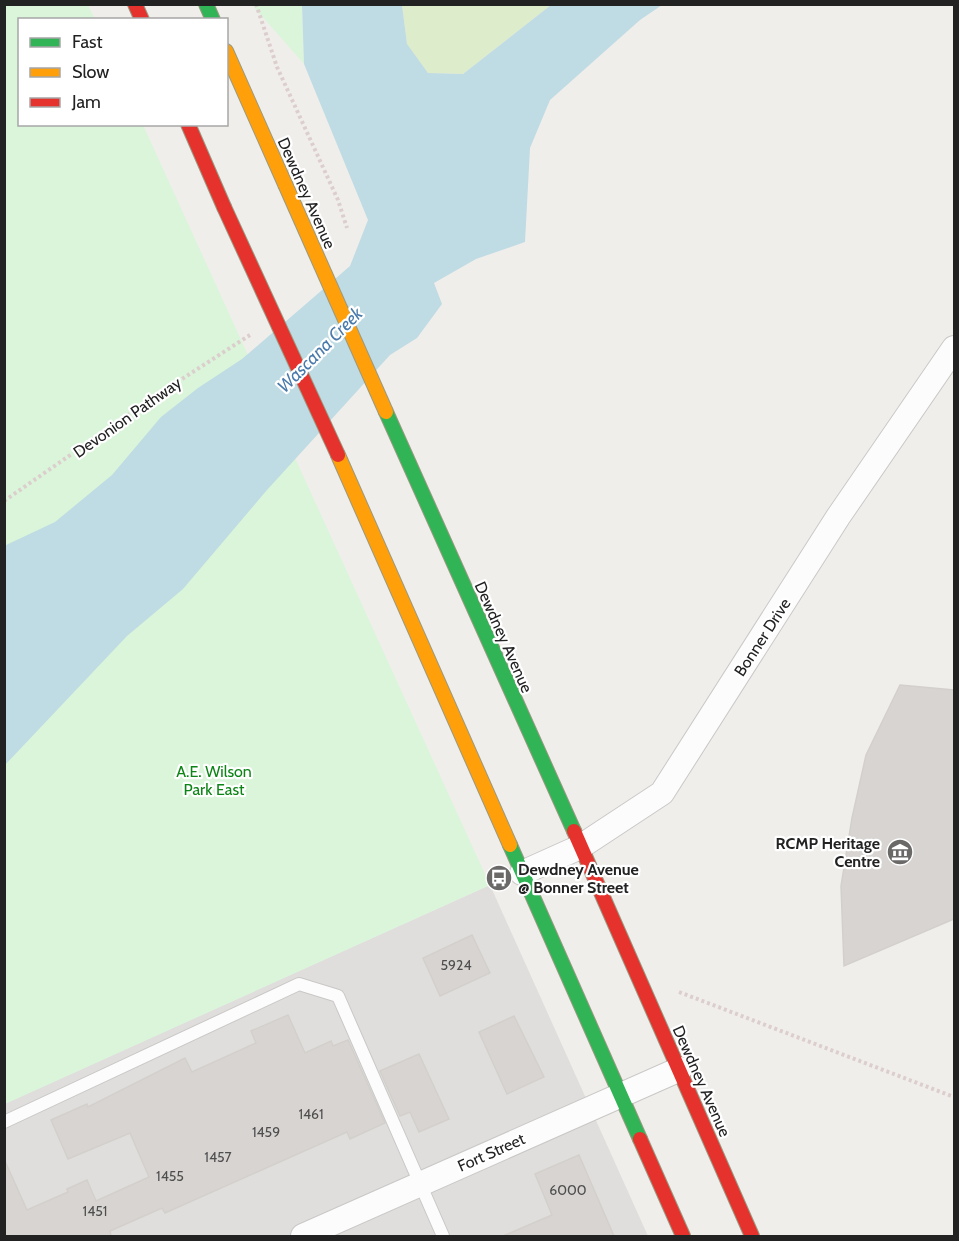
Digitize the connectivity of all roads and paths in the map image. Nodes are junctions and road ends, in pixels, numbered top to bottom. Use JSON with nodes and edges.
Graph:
{"nodes":[{"id":1,"x":135,"y":4,"type":"edge"},
{"id":2,"x":206,"y":4,"type":"edge"},
{"id":3,"x":256,"y":4,"type":"edge"},
{"id":4,"x":141,"y":18,"type":"edge"},
{"id":5,"x":212,"y":18,"type":"edge"},
{"id":6,"x":228,"y":56,"type":"edge"},
{"id":7,"x":189,"y":126,"type":"edge"},
{"id":8,"x":347,"y":228,"type":"dead end"},
{"id":9,"x":250,"y":334,"type":"dead end"},
{"id":10,"x":954,"y":348,"type":"edge"},
{"id":11,"x":4,"y":501,"type":"edge"},
{"id":12,"x":580,"y":847,"type":"junction"},
{"id":13,"x":522,"y":873,"type":"junction"},
{"id":14,"x":678,"y":992,"type":"dead end"},
{"id":15,"x":680,"y":1069,"type":"junction"},
{"id":16,"x":620,"y":1095,"type":"junction"},
{"id":17,"x":954,"y":1097,"type":"edge"},
{"id":18,"x":4,"y":1122,"type":"edge"},
{"id":19,"x":420,"y":1183,"type":"junction"},
{"id":20,"x":303,"y":1236,"type":"edge"},
{"id":21,"x":443,"y":1236,"type":"edge"},
{"id":22,"x":683,"y":1236,"type":"edge"},
{"id":23,"x":752,"y":1236,"type":"edge"}],
"edges":[{"from":1,"to":4,"type":"main road"},
{"from":2,"to":5,"type":"main road"},
{"from":3,"to":8,"type":"path"},
{"from":6,"to":12,"type":"main road","name":"Dewdney Avenue","bridge":true},
{"from":7,"to":13,"type":"main road","bridge":true},
{"from":9,"to":11,"type":"path","name":"Devonion Pathway"},
{"from":10,"to":12,"type":"street","name":"Bonner Drive"},
{"from":12,"to":13,"type":"street","name":"Bonner Drive"},
{"from":12,"to":15,"type":"main road","name":"Dewdney Avenue"},
{"from":13,"to":16,"type":"main road"},
{"from":14,"to":17,"type":"path"},
{"from":15,"to":16,"type":"street","name":"Fort Street"},
{"from":15,"to":23,"type":"main road","name":"Dewdney Avenue"},
{"from":16,"to":19,"type":"street","name":"Fort Street"},
{"from":16,"to":22,"type":"main road"},
{"from":18,"to":19,"type":"lane"},
{"from":19,"to":20,"type":"street","name":"Fort Street"},
{"from":19,"to":21,"type":"lane"}]}
